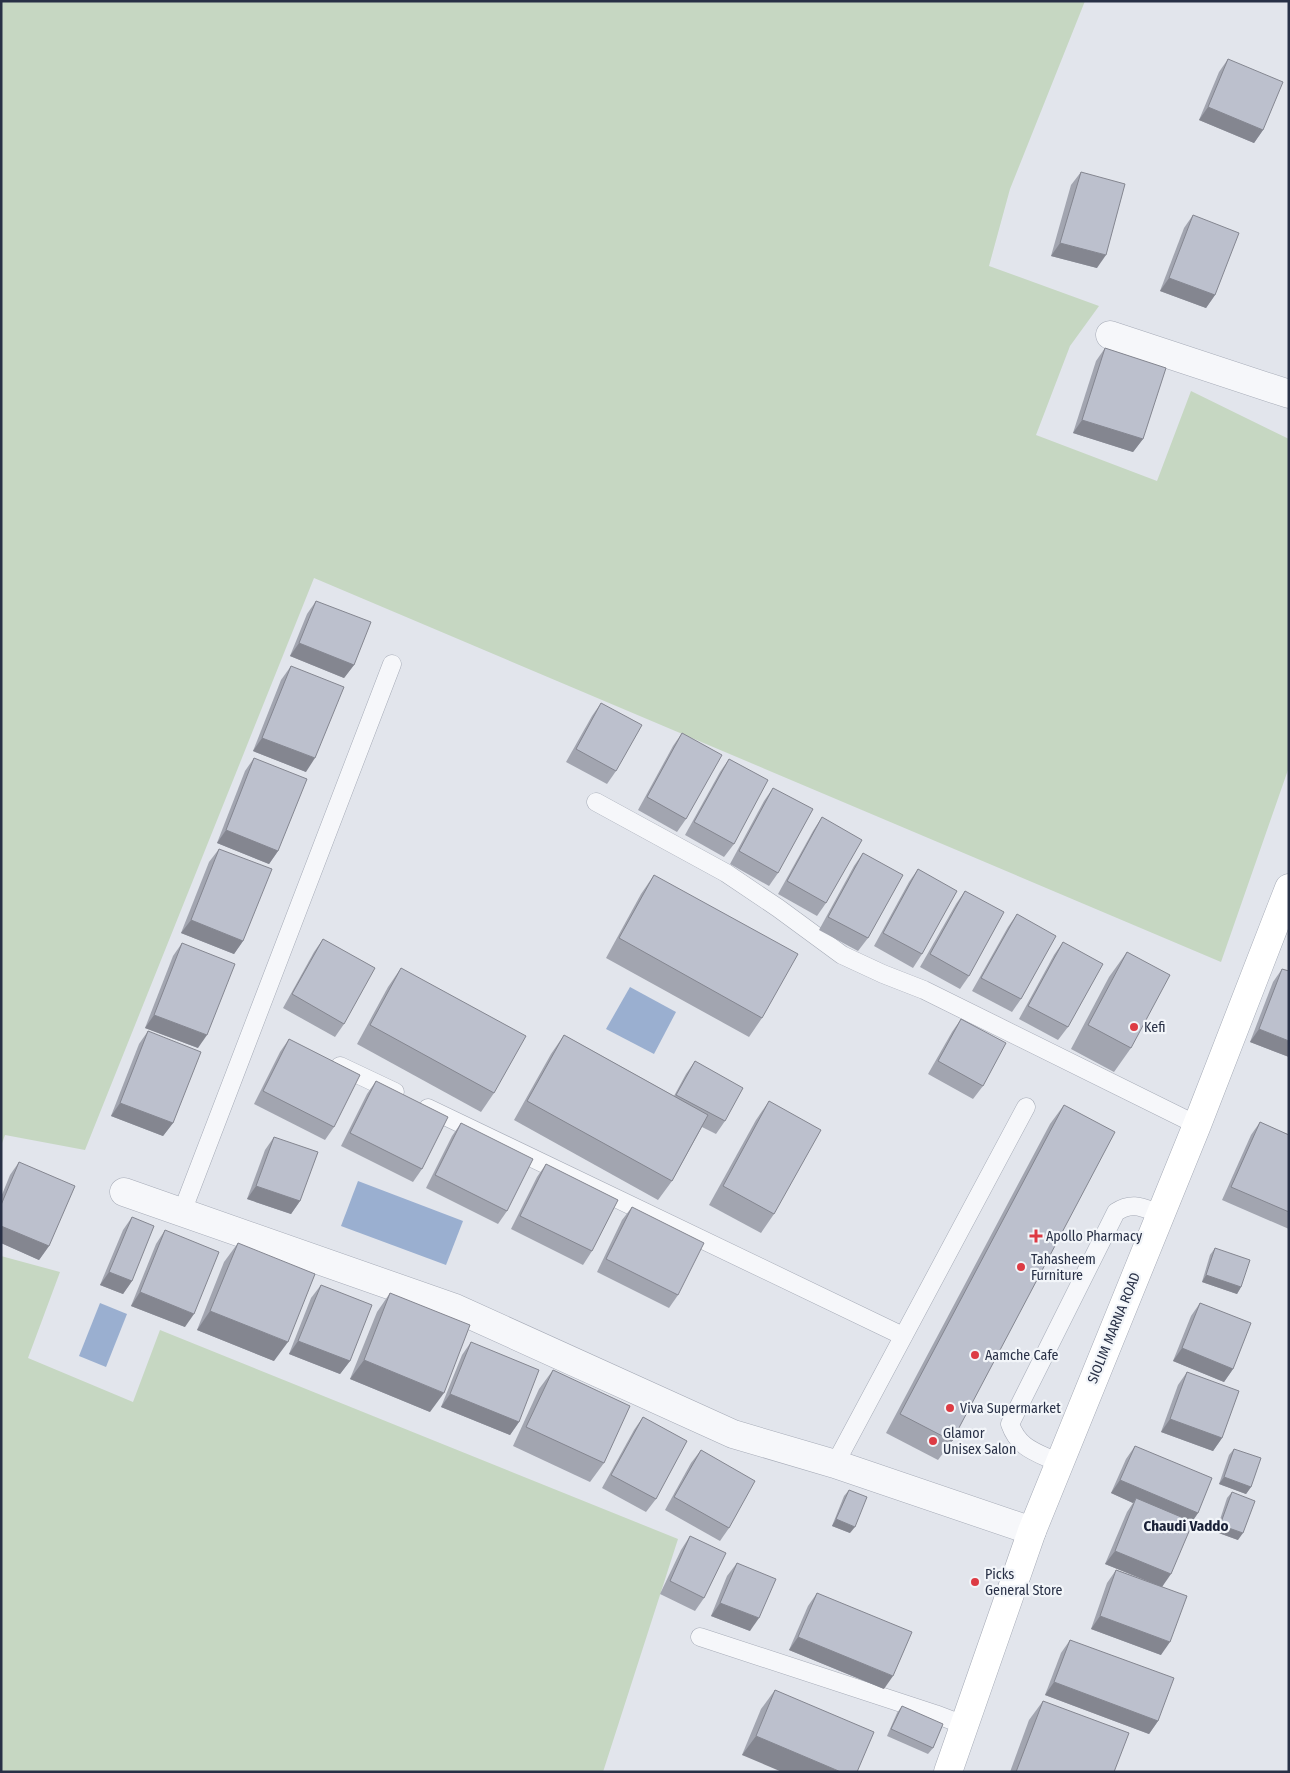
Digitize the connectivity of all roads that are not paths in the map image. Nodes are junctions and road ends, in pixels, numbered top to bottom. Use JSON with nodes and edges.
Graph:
{"nodes":[{"id":1,"x":1110,"y":335,"type":"dead end"},
{"id":2,"x":1289,"y":394,"type":"edge"},
{"id":3,"x":392,"y":664,"type":"dead end"},
{"id":4,"x":596,"y":802,"type":"dead end"},
{"id":5,"x":1289,"y":888,"type":"edge"},
{"id":6,"x":326,"y":1059,"type":"edge"},
{"id":7,"x":1026,"y":1107,"type":"dead end"},
{"id":8,"x":1197,"y":1125,"type":"junction"},
{"id":9,"x":124,"y":1192,"type":"dead end"},
{"id":10,"x":182,"y":1212,"type":"junction"},
{"id":11,"x":1160,"y":1214,"type":"junction"},
{"id":12,"x":903,"y":1336,"type":"junction"},
{"id":13,"x":1059,"y":1463,"type":"junction"},
{"id":14,"x":835,"y":1464,"type":"junction"},
{"id":15,"x":1032,"y":1531,"type":"junction"},
{"id":16,"x":700,"y":1637,"type":"dead end"},
{"id":17,"x":964,"y":1726,"type":"junction"},
{"id":18,"x":948,"y":1772,"type":"edge"}],
"edges":[{"from":1,"to":2,"type":"street"},
{"from":3,"to":10,"type":"lane"},
{"from":4,"to":8,"type":"lane"},
{"from":5,"to":8,"type":"main road","name":"SIOLIM MARNA ROAD"},
{"from":6,"to":12,"type":"lane"},
{"from":7,"to":12,"type":"lane"},
{"from":8,"to":11,"type":"main road","name":"SIOLIM MARNA ROAD"},
{"from":9,"to":10,"type":"street"},
{"from":10,"to":14,"type":"street"},
{"from":11,"to":13,"type":"main road","name":"SIOLIM MARNA ROAD"},
{"from":11,"to":13,"type":"lane"},
{"from":12,"to":14,"type":"lane"},
{"from":13,"to":15,"type":"main road","name":"SIOLIM MARNA ROAD"},
{"from":14,"to":15,"type":"street"},
{"from":15,"to":17,"type":"main road","name":"SIOLIM MARNA ROAD"},
{"from":16,"to":17,"type":"lane"},
{"from":17,"to":18,"type":"main road","name":"SIOLIM MARNA ROAD"}]}
